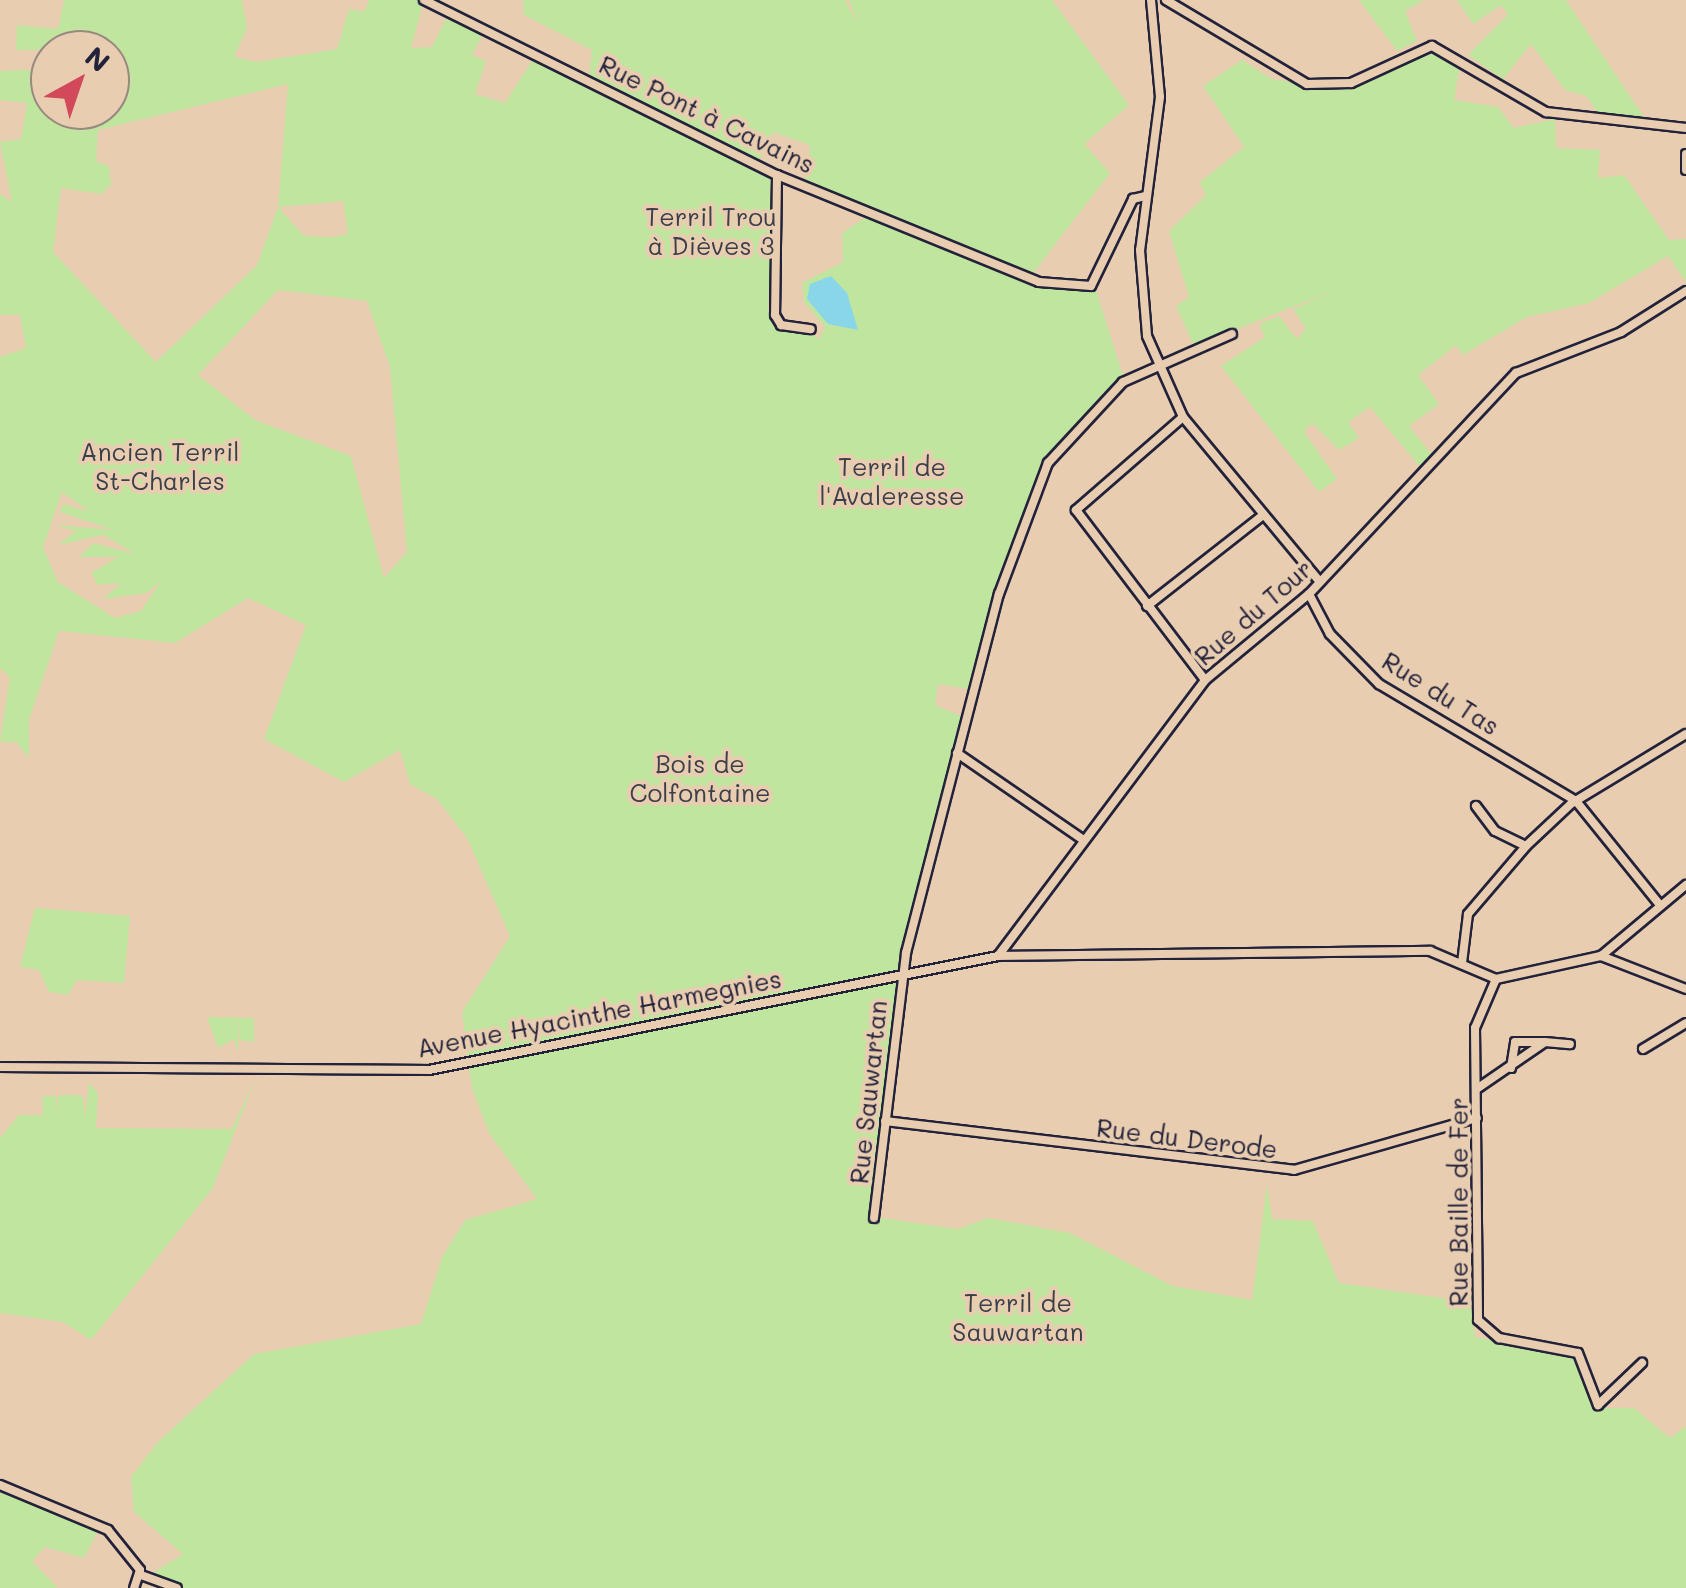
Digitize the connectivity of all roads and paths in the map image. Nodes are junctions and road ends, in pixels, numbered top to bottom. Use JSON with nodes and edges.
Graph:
{"nodes":[{"id":1,"x":424,"y":0,"type":"edge"},
{"id":2,"x":1161,"y":1,"type":"edge"},
{"id":3,"x":1686,"y":128,"type":"edge"},
{"id":4,"x":1686,"y":154,"type":"edge"},
{"id":5,"x":1686,"y":170,"type":"edge"},
{"id":6,"x":776,"y":175,"type":"junction"},
{"id":7,"x":1145,"y":196,"type":"junction"},
{"id":8,"x":1686,"y":291,"type":"edge"},
{"id":9,"x":811,"y":329,"type":"dead end"},
{"id":10,"x":1232,"y":334,"type":"dead end"},
{"id":11,"x":1159,"y":366,"type":"junction"},
{"id":12,"x":1183,"y":417,"type":"junction"},
{"id":13,"x":1263,"y":516,"type":"junction"},
{"id":14,"x":1320,"y":581,"type":"junction"},
{"id":15,"x":1309,"y":594,"type":"junction"},
{"id":16,"x":1147,"y":606,"type":"junction"},
{"id":17,"x":1205,"y":680,"type":"junction"},
{"id":18,"x":1686,"y":734,"type":"edge"},
{"id":19,"x":957,"y":753,"type":"junction"},
{"id":20,"x":1574,"y":802,"type":"junction"},
{"id":21,"x":1476,"y":806,"type":"dead end"},
{"id":22,"x":1082,"y":839,"type":"junction"},
{"id":23,"x":1526,"y":846,"type":"junction"},
{"id":24,"x":1686,"y":886,"type":"edge"},
{"id":25,"x":1660,"y":905,"type":"junction"},
{"id":26,"x":998,"y":956,"type":"junction"},
{"id":27,"x":1601,"y":956,"type":"junction"},
{"id":28,"x":1462,"y":963,"type":"junction"},
{"id":29,"x":902,"y":971,"type":"junction"},
{"id":30,"x":1496,"y":979,"type":"junction"},
{"id":31,"x":1686,"y":990,"type":"edge"},
{"id":32,"x":1686,"y":1024,"type":"edge"},
{"id":33,"x":1545,"y":1042,"type":"junction"},
{"id":34,"x":1570,"y":1044,"type":"dead end"},
{"id":35,"x":1643,"y":1049,"type":"dead end"},
{"id":36,"x":0,"y":1067,"type":"edge"},
{"id":37,"x":1511,"y":1068,"type":"junction"},
{"id":38,"x":1478,"y":1088,"type":"junction"},
{"id":39,"x":1477,"y":1118,"type":"junction"},
{"id":40,"x":885,"y":1121,"type":"junction"},
{"id":41,"x":874,"y":1218,"type":"dead end"},
{"id":42,"x":1642,"y":1363,"type":"dead end"},
{"id":43,"x":0,"y":1485,"type":"edge"},
{"id":44,"x":142,"y":1574,"type":"junction"},
{"id":45,"x":134,"y":1588,"type":"edge"},
{"id":46,"x":177,"y":1588,"type":"edge"}],
"edges":[{"from":1,"to":6,"type":"street","name":"Rue Pont à Cavains"},
{"from":2,"to":3,"type":"street"},
{"from":2,"to":7,"type":"street"},
{"from":4,"to":5,"type":"street"},
{"from":6,"to":7,"type":"street","name":"Rue Pont à Cavains"},
{"from":6,"to":9,"type":"street"},
{"from":7,"to":11,"type":"street"},
{"from":8,"to":14,"type":"street","name":"Rue du Tour"},
{"from":10,"to":11,"type":"street"},
{"from":11,"to":12,"type":"street"},
{"from":11,"to":19,"type":"street","name":"Rue Sauwartan"},
{"from":12,"to":13,"type":"street"},
{"from":12,"to":16,"type":"street"},
{"from":13,"to":14,"type":"street"},
{"from":13,"to":16,"type":"street"},
{"from":14,"to":15,"type":"street","name":"Rue du Tour"},
{"from":15,"to":17,"type":"street","name":"Rue du Tour"},
{"from":15,"to":20,"type":"street","name":"Rue du Tas"},
{"from":16,"to":17,"type":"street"},
{"from":17,"to":22,"type":"street","name":"Rue du Tour"},
{"from":18,"to":20,"type":"street"},
{"from":19,"to":22,"type":"street"},
{"from":19,"to":29,"type":"street","name":"Rue Sauwartan"},
{"from":20,"to":23,"type":"street"},
{"from":20,"to":25,"type":"street"},
{"from":21,"to":23,"type":"street"},
{"from":22,"to":26,"type":"street","name":"Rue du Tour"},
{"from":23,"to":28,"type":"street"},
{"from":24,"to":25,"type":"street"},
{"from":25,"to":27,"type":"street"},
{"from":26,"to":28,"type":"street","name":"Avenue Hyacinthe Harmegnies"},
{"from":26,"to":29,"type":"street","name":"Avenue Hyacinthe Harmegnies"},
{"from":27,"to":30,"type":"street"},
{"from":27,"to":31,"type":"street"},
{"from":28,"to":30,"type":"street","name":"Avenue Hyacinthe Harmegnies"},
{"from":29,"to":36,"type":"street","name":"Avenue Hyacinthe Harmegnies"},
{"from":29,"to":40,"type":"street","name":"Rue Sauwartan"},
{"from":30,"to":38,"type":"street","name":"Rue Baille de Fer"},
{"from":32,"to":35,"type":"street"},
{"from":33,"to":34,"type":"street"},
{"from":33,"to":37,"type":"street"},
{"from":33,"to":37,"type":"street"},
{"from":37,"to":38,"type":"street"},
{"from":38,"to":39,"type":"street","name":"Rue Baille de Fer"},
{"from":39,"to":40,"type":"street","name":"Rue du Derode"},
{"from":39,"to":42,"type":"street","name":"Rue Baille de Fer"},
{"from":40,"to":41,"type":"street","name":"Rue Sauwartan"},
{"from":43,"to":44,"type":"street"},
{"from":44,"to":45,"type":"street"},
{"from":44,"to":46,"type":"street"}]}
